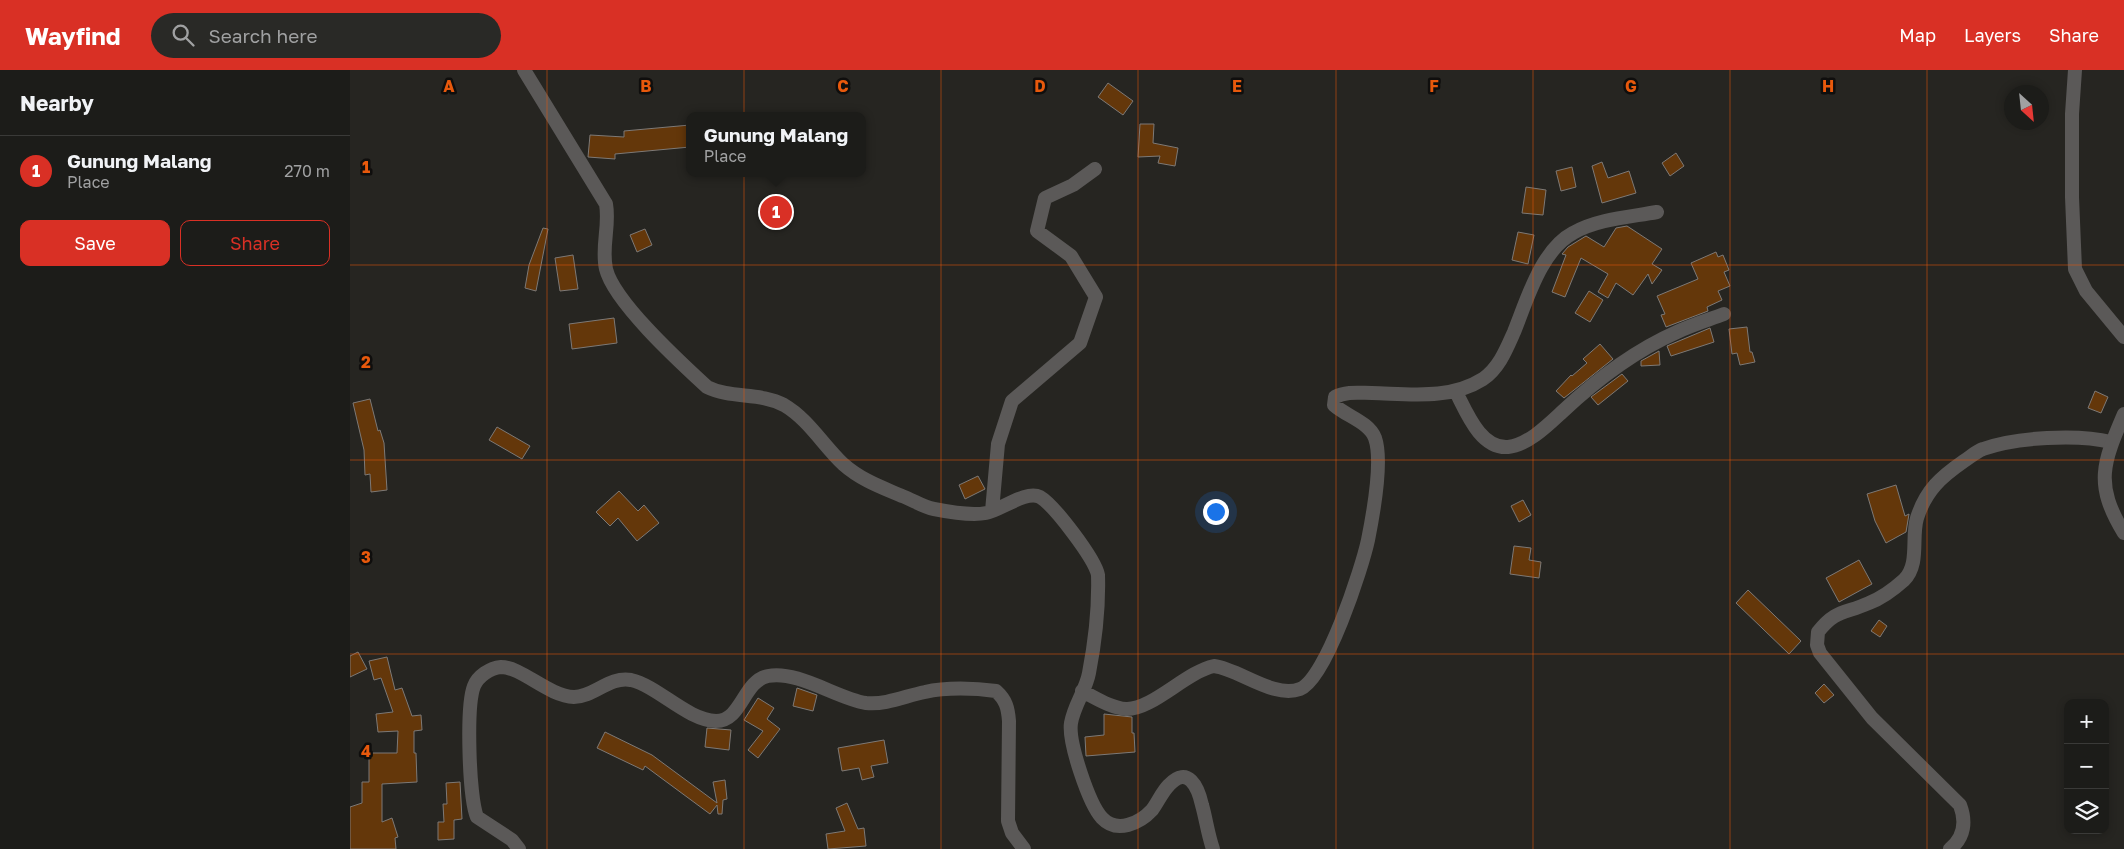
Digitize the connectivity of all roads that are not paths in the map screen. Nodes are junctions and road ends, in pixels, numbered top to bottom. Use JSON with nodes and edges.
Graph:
{"nodes":[{"id":1,"x":524,"y":70,"type":"edge"},
{"id":2,"x":2075,"y":70,"type":"edge"},
{"id":3,"x":1095,"y":169,"type":"dead end"},
{"id":4,"x":1657,"y":212,"type":"dead end"},
{"id":5,"x":1724,"y":314,"type":"dead end"},
{"id":6,"x":2124,"y":337,"type":"edge"},
{"id":7,"x":1456,"y":392,"type":"junction"},
{"id":8,"x":2124,"y":414,"type":"edge"},
{"id":9,"x":2111,"y":442,"type":"junction"},
{"id":10,"x":992,"y":511,"type":"junction"},
{"id":11,"x":2124,"y":533,"type":"edge"},
{"id":12,"x":1082,"y":692,"type":"junction"},
{"id":13,"x":519,"y":849,"type":"edge"},
{"id":14,"x":1024,"y":849,"type":"edge"},
{"id":15,"x":1213,"y":849,"type":"edge"},
{"id":16,"x":1950,"y":849,"type":"edge"}],
"edges":[{"from":1,"to":10,"type":"street"},
{"from":2,"to":6,"type":"street"},
{"from":3,"to":10,"type":"street"},
{"from":4,"to":7,"type":"street"},
{"from":5,"to":7,"type":"street"},
{"from":7,"to":12,"type":"street"},
{"from":8,"to":9,"type":"street"},
{"from":9,"to":11,"type":"street"},
{"from":9,"to":16,"type":"street"},
{"from":10,"to":12,"type":"street"},
{"from":12,"to":15,"type":"street"},
{"from":13,"to":14,"type":"street"}]}
